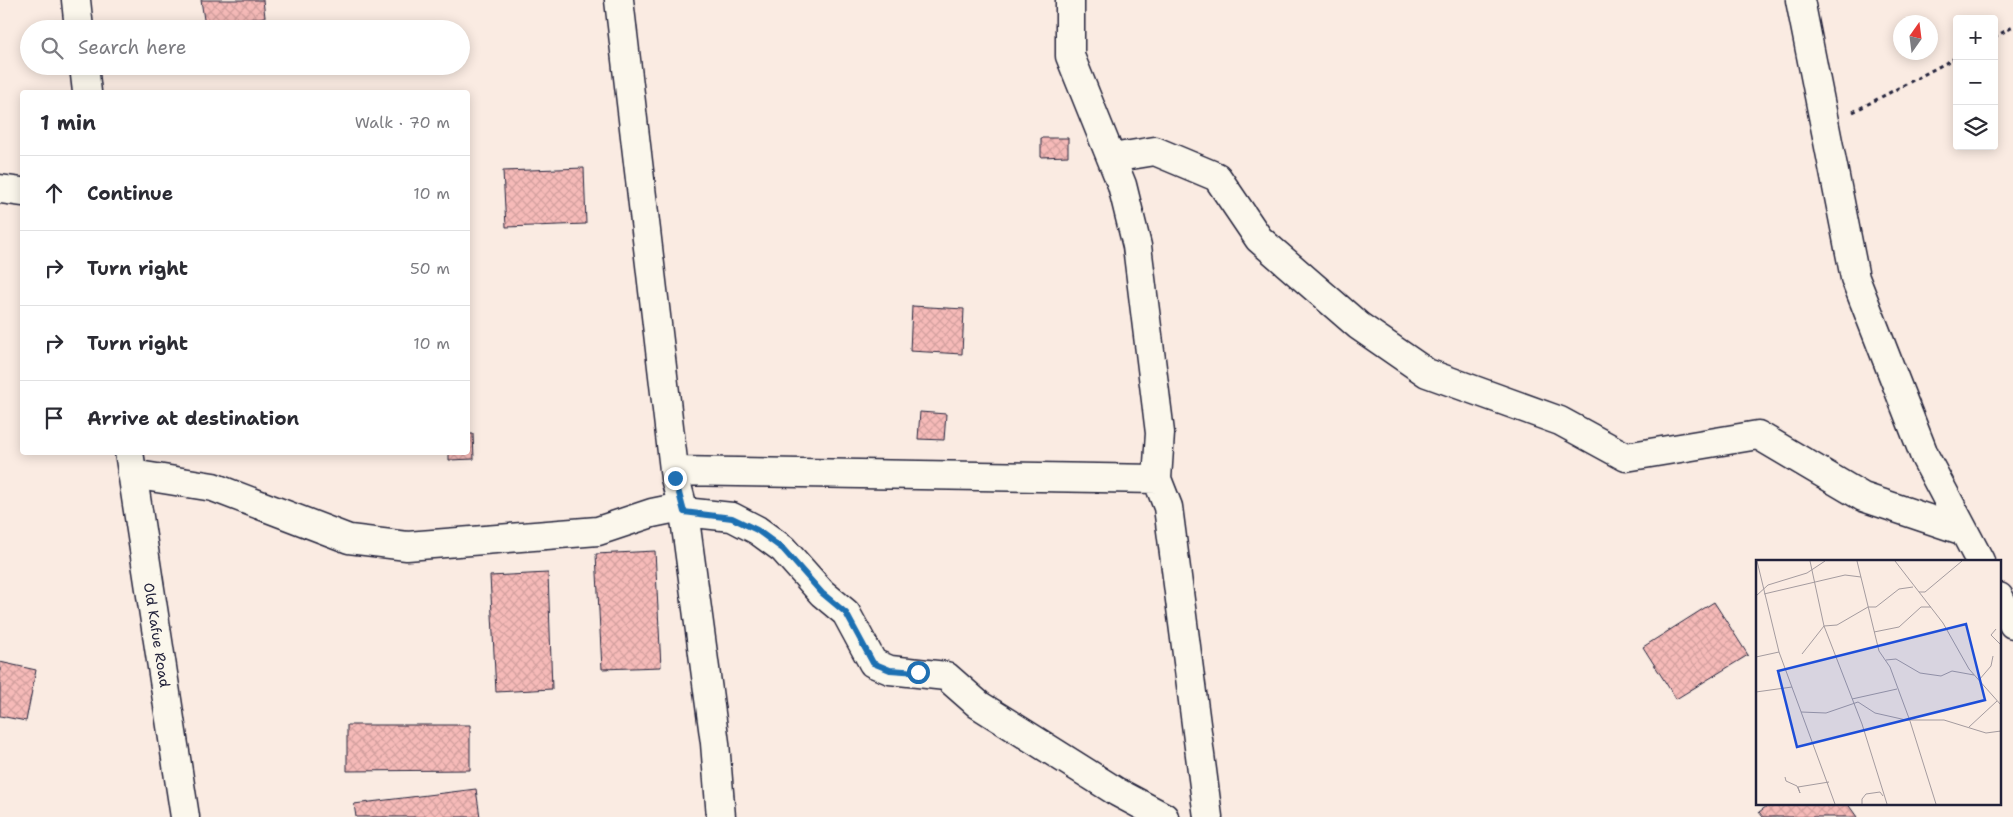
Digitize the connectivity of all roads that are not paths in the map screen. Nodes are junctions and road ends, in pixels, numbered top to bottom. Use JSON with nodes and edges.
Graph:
{"nodes":[{"id":1,"x":76,"y":0,"type":"edge"},
{"id":2,"x":619,"y":0,"type":"edge"},
{"id":3,"x":1070,"y":0,"type":"edge"},
{"id":4,"x":1800,"y":0,"type":"edge"},
{"id":5,"x":78,"y":20,"type":"edge"},
{"id":6,"x":85,"y":75,"type":"edge"},
{"id":7,"x":87,"y":90,"type":"edge"},
{"id":8,"x":1112,"y":158,"type":"junction"},
{"id":9,"x":0,"y":189,"type":"edge"},
{"id":10,"x":20,"y":192,"type":"edge"},
{"id":11,"x":130,"y":463,"type":"edge"},
{"id":12,"x":674,"y":471,"type":"junction"},
{"id":13,"x":1157,"y":479,"type":"junction"},
{"id":14,"x":684,"y":512,"type":"junction"},
{"id":15,"x":1964,"y":531,"type":"junction"},
{"id":16,"x":1979,"y":560,"type":"edge"},
{"id":17,"x":2004,"y":596,"type":"edge"},
{"id":18,"x":2013,"y":624,"type":"edge"},
{"id":19,"x":185,"y":817,"type":"edge"},
{"id":20,"x":721,"y":817,"type":"edge"},
{"id":21,"x":1164,"y":817,"type":"edge"},
{"id":22,"x":1208,"y":817,"type":"edge"}],
"edges":[{"from":1,"to":5,"type":"street"},
{"from":2,"to":12,"type":"street"},
{"from":3,"to":8,"type":"street"},
{"from":4,"to":15,"type":"street"},
{"from":6,"to":7,"type":"street"},
{"from":8,"to":13,"type":"street"},
{"from":8,"to":15,"type":"street"},
{"from":9,"to":10,"type":"street"},
{"from":11,"to":14,"type":"street"},
{"from":11,"to":19,"type":"street","name":"Old Kafue Road"},
{"from":12,"to":13,"type":"street"},
{"from":12,"to":14,"type":"street"},
{"from":13,"to":22,"type":"street"},
{"from":14,"to":20,"type":"street"},
{"from":14,"to":21,"type":"street"},
{"from":15,"to":16,"type":"street"},
{"from":17,"to":18,"type":"street"}]}
